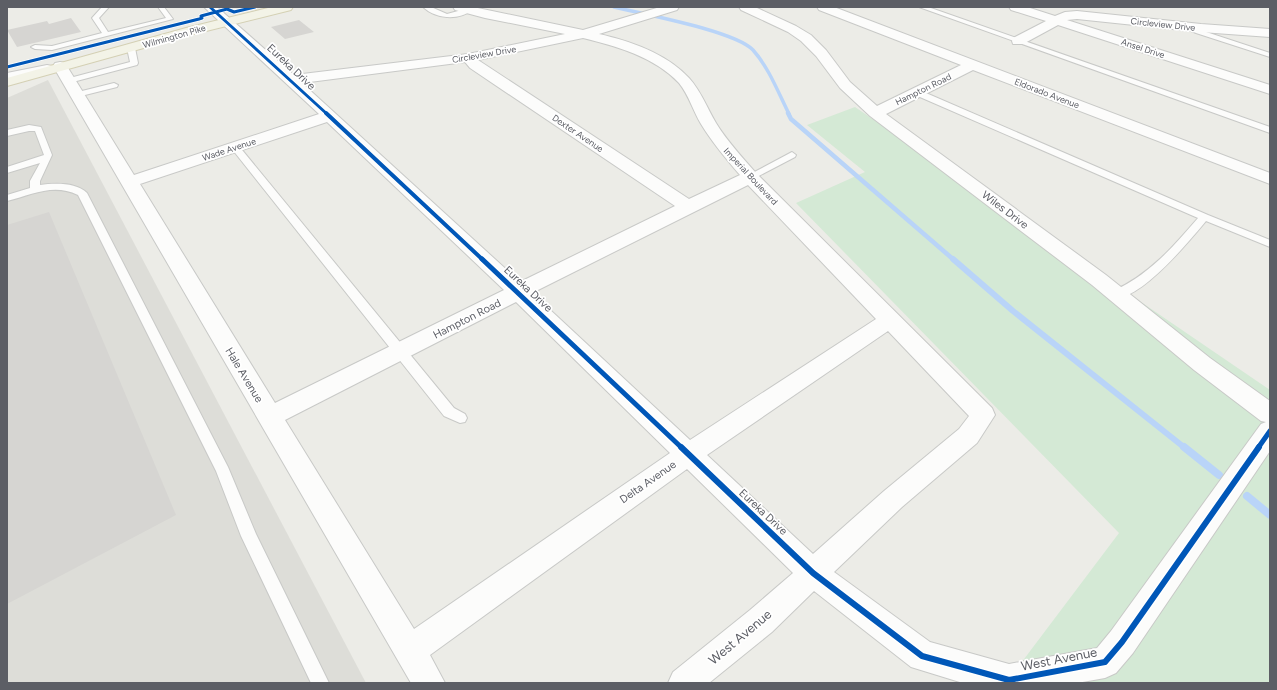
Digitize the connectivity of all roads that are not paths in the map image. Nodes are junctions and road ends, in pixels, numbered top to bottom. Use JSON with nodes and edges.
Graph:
{"nodes":[{"id":1,"x":106,"y":7,"type":"edge"},
{"id":2,"x":162,"y":7,"type":"edge"},
{"id":3,"x":210,"y":7,"type":"edge"},
{"id":4,"x":287,"y":7,"type":"edge"},
{"id":5,"x":426,"y":7,"type":"edge"},
{"id":6,"x":673,"y":7,"type":"edge"},
{"id":7,"x":745,"y":7,"type":"edge"},
{"id":8,"x":823,"y":7,"type":"edge"},
{"id":9,"x":922,"y":7,"type":"edge"},
{"id":10,"x":1015,"y":7,"type":"edge"},
{"id":11,"x":464,"y":9,"type":"edge"},
{"id":12,"x":1058,"y":21,"type":"junction"},
{"id":13,"x":226,"y":22,"type":"junction"},
{"id":14,"x":1186,"y":27,"type":"junction"},
{"id":15,"x":1270,"y":33,"type":"edge"},
{"id":16,"x":106,"y":34,"type":"junction"},
{"id":17,"x":581,"y":34,"type":"junction"},
{"id":18,"x":1018,"y":41,"type":"junction"},
{"id":19,"x":35,"y":47,"type":"dead end"},
{"id":20,"x":131,"y":48,"type":"junction"},
{"id":21,"x":1270,"y":55,"type":"edge"},
{"id":22,"x":468,"y":58,"type":"junction"},
{"id":23,"x":972,"y":64,"type":"junction"},
{"id":24,"x":60,"y":66,"type":"junction"},
{"id":25,"x":7,"y":77,"type":"edge"},
{"id":26,"x":291,"y":80,"type":"junction"},
{"id":27,"x":7,"y":82,"type":"edge"},
{"id":28,"x":114,"y":85,"type":"dead end"},
{"id":29,"x":73,"y":88,"type":"junction"},
{"id":30,"x":1270,"y":90,"type":"edge"},
{"id":31,"x":916,"y":92,"type":"junction"},
{"id":32,"x":875,"y":113,"type":"junction"},
{"id":33,"x":329,"y":116,"type":"junction"},
{"id":34,"x":1270,"y":130,"type":"edge"},
{"id":35,"x":7,"y":133,"type":"edge"},
{"id":36,"x":235,"y":147,"type":"junction"},
{"id":37,"x":792,"y":155,"type":"dead end"},
{"id":38,"x":46,"y":158,"type":"junction"},
{"id":39,"x":7,"y":170,"type":"edge"},
{"id":40,"x":750,"y":177,"type":"junction"},
{"id":41,"x":1270,"y":179,"type":"edge"},
{"id":42,"x":128,"y":182,"type":"junction"},
{"id":43,"x":35,"y":189,"type":"junction"},
{"id":44,"x":7,"y":198,"type":"edge"},
{"id":45,"x":688,"y":206,"type":"junction"},
{"id":46,"x":1204,"y":217,"type":"junction"},
{"id":47,"x":1270,"y":244,"type":"edge"},
{"id":48,"x":518,"y":292,"type":"junction"},
{"id":49,"x":1117,"y":294,"type":"junction"},
{"id":50,"x":890,"y":320,"type":"junction"},
{"id":51,"x":401,"y":352,"type":"junction"},
{"id":52,"x":1270,"y":414,"type":"edge"},
{"id":53,"x":983,"y":415,"type":"joint"},
{"id":54,"x":269,"y":417,"type":"junction"},
{"id":55,"x":460,"y":418,"type":"dead end"},
{"id":56,"x":1270,"y":432,"type":"edge"},
{"id":57,"x":687,"y":455,"type":"junction"},
{"id":58,"x":813,"y":573,"type":"junction"},
{"id":59,"x":410,"y":651,"type":"junction"},
{"id":60,"x":320,"y":683,"type":"edge"},
{"id":61,"x":429,"y":683,"type":"edge"},
{"id":62,"x":684,"y":683,"type":"edge"}],
"edges":[{"from":1,"to":16,"type":"lane"},
{"from":2,"to":16,"type":"lane"},
{"from":3,"to":13,"type":"street","name":"Eureka Drive"},
{"from":4,"to":13,"type":"main road","name":"Wilmington Pike"},
{"from":5,"to":11,"type":"lane"},
{"from":6,"to":17,"type":"street","name":"Circleview Drive"},
{"from":7,"to":32,"type":"street","name":"Wiles Drive"},
{"from":8,"to":23,"type":"street","name":"Eldorado Avenue"},
{"from":9,"to":18,"type":"lane"},
{"from":10,"to":12,"type":"street","name":"Ansel Drive"},
{"from":11,"to":17,"type":"street","name":"Imperial Boulevard"},
{"from":12,"to":14,"type":"street","name":"Circleview Drive"},
{"from":12,"to":18,"type":"street"},
{"from":12,"to":30,"type":"street","name":"Ansel Drive"},
{"from":13,"to":20,"type":"main road","name":"Wilmington Pike"},
{"from":13,"to":26,"type":"street","name":"Eureka Drive"},
{"from":14,"to":15,"type":"street","name":"Circleview Drive"},
{"from":14,"to":21,"type":"lane"},
{"from":16,"to":19,"type":"lane"},
{"from":17,"to":22,"type":"street","name":"Circleview Drive"},
{"from":17,"to":40,"type":"street","name":"Imperial Boulevard"},
{"from":18,"to":34,"type":"lane"},
{"from":20,"to":24,"type":"main road","name":"Wilmington Pike"},
{"from":20,"to":29,"type":"lane"},
{"from":22,"to":26,"type":"street","name":"Circleview Drive"},
{"from":22,"to":45,"type":"street","name":"Dexter Avenue"},
{"from":23,"to":31,"type":"street","name":"Hampton Road"},
{"from":23,"to":41,"type":"street","name":"Eldorado Avenue"},
{"from":24,"to":25,"type":"street"},
{"from":24,"to":27,"type":"main road","name":"Wilmington Pike"},
{"from":24,"to":29,"type":"street","name":"Hale Avenue"},
{"from":26,"to":33,"type":"street","name":"Eureka Drive"},
{"from":28,"to":29,"type":"lane"},
{"from":29,"to":42,"type":"street","name":"Hale Avenue"},
{"from":31,"to":32,"type":"street","name":"Hampton Road"},
{"from":31,"to":46,"type":"lane"},
{"from":32,"to":49,"type":"street","name":"Wiles Drive"},
{"from":33,"to":36,"type":"street","name":"Wade Avenue"},
{"from":33,"to":48,"type":"street","name":"Eureka Drive"},
{"from":35,"to":38,"type":"lane"},
{"from":36,"to":42,"type":"street","name":"Wade Avenue"},
{"from":36,"to":51,"type":"lane"},
{"from":37,"to":40,"type":"lane"},
{"from":38,"to":39,"type":"lane"},
{"from":38,"to":43,"type":"lane"},
{"from":40,"to":45,"type":"street","name":"Hampton Road"},
{"from":40,"to":50,"type":"street","name":"Imperial Boulevard"},
{"from":42,"to":54,"type":"street","name":"Hale Avenue"},
{"from":43,"to":44,"type":"lane"},
{"from":43,"to":60,"type":"lane"},
{"from":45,"to":48,"type":"street","name":"Hampton Road"},
{"from":46,"to":47,"type":"lane"},
{"from":46,"to":49,"type":"lane"},
{"from":48,"to":51,"type":"street","name":"Hampton Road"},
{"from":48,"to":57,"type":"street","name":"Eureka Drive"},
{"from":49,"to":52,"type":"street","name":"Wiles Drive"},
{"from":50,"to":53,"type":"street","name":"Imperial Boulevard"},
{"from":50,"to":57,"type":"street","name":"Delta Avenue"},
{"from":51,"to":54,"type":"street","name":"Hampton Road"},
{"from":51,"to":55,"type":"lane"},
{"from":53,"to":58,"type":"street","name":"West Avenue"},
{"from":54,"to":59,"type":"street","name":"Hale Avenue"},
{"from":56,"to":58,"type":"street","name":"West Avenue"},
{"from":57,"to":58,"type":"street","name":"Eureka Drive"},
{"from":57,"to":59,"type":"street","name":"Delta Avenue"},
{"from":58,"to":62,"type":"street","name":"West Avenue"},
{"from":59,"to":61,"type":"street","name":"Hale Avenue"}]}
